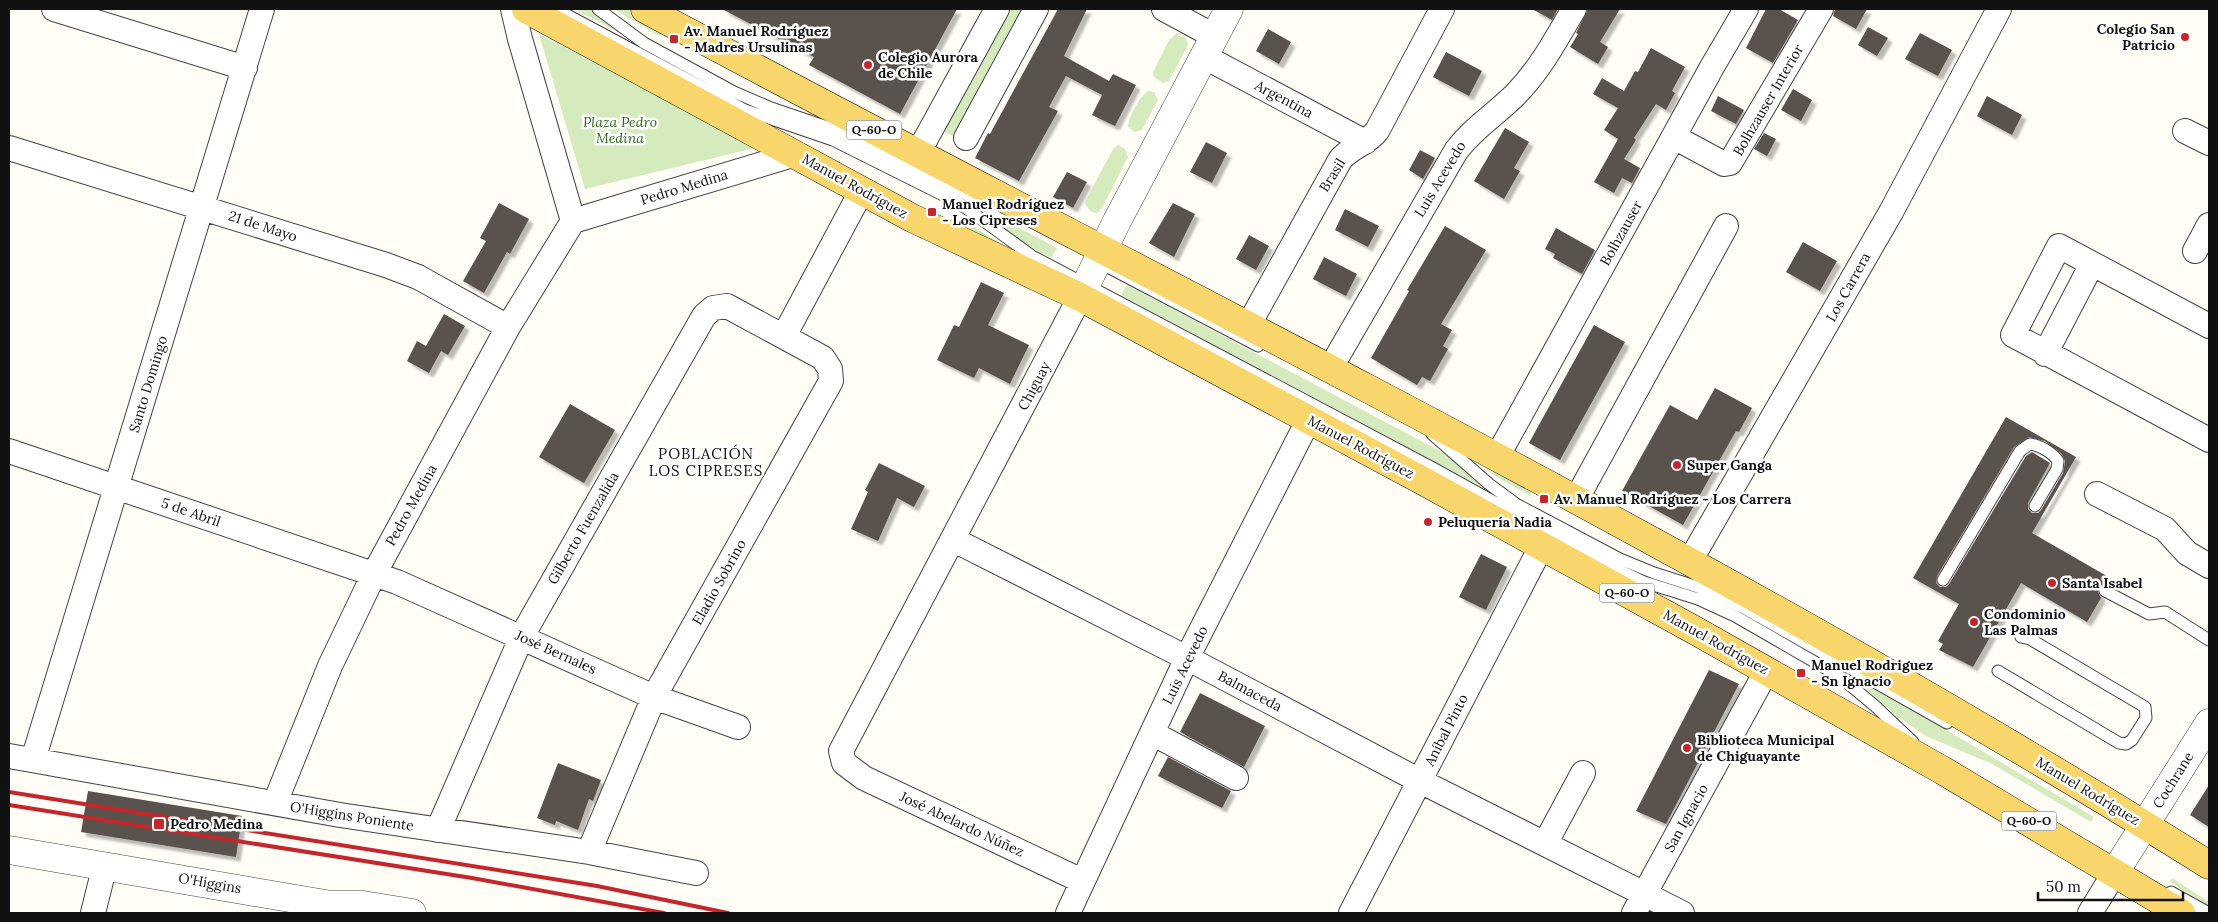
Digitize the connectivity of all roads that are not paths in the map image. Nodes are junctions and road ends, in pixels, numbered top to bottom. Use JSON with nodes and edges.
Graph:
{"nodes":[{"id":1,"x":54,"y":9,"type":"edge"},
{"id":2,"x":262,"y":9,"type":"edge"},
{"id":3,"x":513,"y":9,"type":"edge"},
{"id":4,"x":526,"y":9,"type":"edge"},
{"id":5,"x":556,"y":9,"type":"edge"},
{"id":6,"x":598,"y":9,"type":"edge"},
{"id":7,"x":648,"y":9,"type":"edge"},
{"id":8,"x":1036,"y":9,"type":"edge"},
{"id":9,"x":1164,"y":9,"type":"edge"},
{"id":10,"x":1229,"y":9,"type":"edge"},
{"id":11,"x":1574,"y":9,"type":"edge"},
{"id":12,"x":1746,"y":9,"type":"edge"},
{"id":13,"x":1821,"y":9,"type":"edge"},
{"id":14,"x":1999,"y":9,"type":"edge"},
{"id":15,"x":989,"y":11,"type":"edge"},
{"id":16,"x":1436,"y":11,"type":"edge"},
{"id":17,"x":1209,"y":46,"type":"junction"},
{"id":18,"x":245,"y":68,"type":"junction"},
{"id":19,"x":2185,"y":131,"type":"dead end"},
{"id":20,"x":1674,"y":137,"type":"junction"},
{"id":21,"x":966,"y":138,"type":"dead end"},
{"id":22,"x":1365,"y":142,"type":"junction"},
{"id":23,"x":2209,"y":143,"type":"edge"},
{"id":24,"x":9,"y":148,"type":"edge"},
{"id":25,"x":918,"y":153,"type":"junction"},
{"id":26,"x":796,"y":154,"type":"junction"},
{"id":27,"x":862,"y":190,"type":"junction"},
{"id":28,"x":202,"y":207,"type":"junction"},
{"id":29,"x":992,"y":207,"type":"dead end"},
{"id":30,"x":573,"y":220,"type":"junction"},
{"id":31,"x":2209,"y":225,"type":"edge"},
{"id":32,"x":1726,"y":226,"type":"dead end"},
{"id":33,"x":2195,"y":251,"type":"dead end"},
{"id":34,"x":2092,"y":264,"type":"junction"},
{"id":35,"x":1091,"y":270,"type":"junction"},
{"id":36,"x":1248,"y":326,"type":"junction"},
{"id":37,"x":2209,"y":326,"type":"edge"},
{"id":38,"x":508,"y":327,"type":"junction"},
{"id":39,"x":784,"y":336,"type":"junction"},
{"id":40,"x":2045,"y":354,"type":"junction"},
{"id":41,"x":1330,"y":369,"type":"junction"},
{"id":42,"x":1412,"y":412,"type":"junction"},
{"id":43,"x":1310,"y":419,"type":"junction"},
{"id":44,"x":2209,"y":440,"type":"edge"},
{"id":45,"x":9,"y":451,"type":"edge"},
{"id":46,"x":1497,"y":458,"type":"junction"},
{"id":47,"x":117,"y":487,"type":"junction"},
{"id":48,"x":2097,"y":494,"type":"dead end"},
{"id":49,"x":1576,"y":500,"type":"junction"},
{"id":50,"x":2035,"y":506,"type":"dead end"},
{"id":51,"x":954,"y":540,"type":"junction"},
{"id":52,"x":1541,"y":547,"type":"junction"},
{"id":53,"x":1690,"y":561,"type":"junction"},
{"id":54,"x":2209,"y":566,"type":"edge"},
{"id":55,"x":374,"y":574,"type":"junction"},
{"id":56,"x":1943,"y":580,"type":"dead end"},
{"id":57,"x":2105,"y":591,"type":"dead end"},
{"id":58,"x":522,"y":636,"type":"junction"},
{"id":59,"x":2021,"y":638,"type":"dead end"},
{"id":60,"x":2209,"y":640,"type":"edge"},
{"id":61,"x":1187,"y":658,"type":"junction"},
{"id":62,"x":1767,"y":670,"type":"junction"},
{"id":63,"x":1998,"y":671,"type":"dead end"},
{"id":64,"x":654,"y":697,"type":"junction"},
{"id":65,"x":2209,"y":723,"type":"edge"},
{"id":66,"x":738,"y":727,"type":"dead end"},
{"id":67,"x":1958,"y":730,"type":"dead end"},
{"id":68,"x":1152,"y":733,"type":"junction"},
{"id":69,"x":9,"y":756,"type":"edge"},
{"id":70,"x":33,"y":760,"type":"junction"},
{"id":71,"x":844,"y":763,"type":"joint"},
{"id":72,"x":1942,"y":770,"type":"junction"},
{"id":73,"x":1583,"y":773,"type":"dead end"},
{"id":74,"x":1236,"y":778,"type":"dead end"},
{"id":75,"x":1420,"y":781,"type":"junction"},
{"id":76,"x":276,"y":803,"type":"junction"},
{"id":77,"x":2088,"y":805,"type":"dead end"},
{"id":78,"x":2145,"y":826,"type":"junction"},
{"id":79,"x":438,"y":830,"type":"junction"},
{"id":80,"x":1545,"y":844,"type":"junction"},
{"id":81,"x":9,"y":850,"type":"edge"},
{"id":82,"x":589,"y":852,"type":"junction"},
{"id":83,"x":105,"y":865,"type":"junction"},
{"id":84,"x":2209,"y":865,"type":"edge"},
{"id":85,"x":2115,"y":872,"type":"junction"},
{"id":86,"x":696,"y":873,"type":"dead end"},
{"id":87,"x":1082,"y":881,"type":"junction"},
{"id":88,"x":1639,"y":904,"type":"edge"},
{"id":89,"x":362,"y":909,"type":"edge"},
{"id":90,"x":94,"y":913,"type":"edge"},
{"id":91,"x":412,"y":913,"type":"edge"},
{"id":92,"x":1068,"y":913,"type":"edge"},
{"id":93,"x":1351,"y":913,"type":"edge"},
{"id":94,"x":1682,"y":913,"type":"edge"},
{"id":95,"x":2090,"y":913,"type":"edge"},
{"id":96,"x":2181,"y":913,"type":"edge"},
{"id":97,"x":2209,"y":913,"type":"edge"}],
"edges":[{"from":1,"to":18,"type":"street"},
{"from":2,"to":18,"type":"street","name":"Santo Domingo"},
{"from":3,"to":30,"type":"street"},
{"from":4,"to":26,"type":"main road","name":"Manuel Rodríguez","number":"Q-60-O"},
{"from":5,"to":35,"type":"lane"},
{"from":6,"to":29,"type":"lane"},
{"from":7,"to":25,"type":"main road","name":"Manuel Rodríguez","number":"Q-60-O"},
{"from":8,"to":21,"type":"street"},
{"from":9,"to":17,"type":"street","name":"Argentina"},
{"from":10,"to":17,"type":"street","name":"Chiguay"},
{"from":11,"to":41,"type":"street","name":"Luis Acevedo"},
{"from":12,"to":20,"type":"street","name":"Bolhzauser"},
{"from":13,"to":20,"type":"street","name":"Bolhzauser Interior"},
{"from":14,"to":53,"type":"street","name":"Los Carrera"},
{"from":15,"to":25,"type":"street"},
{"from":16,"to":22,"type":"street","name":"Brasil"},
{"from":17,"to":22,"type":"street","name":"Argentina"},
{"from":17,"to":35,"type":"street","name":"Chiguay"},
{"from":18,"to":28,"type":"street","name":"Santo Domingo"},
{"from":19,"to":23,"type":"street"},
{"from":20,"to":46,"type":"street","name":"Bolhzauser"},
{"from":22,"to":36,"type":"street","name":"Brasil"},
{"from":24,"to":28,"type":"street","name":"21 de Mayo"},
{"from":25,"to":35,"type":"main road","name":"Manuel Rodríguez","number":"Q-60-O"},
{"from":26,"to":27,"type":"main road","name":"Manuel Rodríguez","number":"Q-60-O"},
{"from":26,"to":30,"type":"street","name":"Pedro Medina"},
{"from":27,"to":35,"type":"main road","name":"Manuel Rodríguez","number":"Q-60-O"},
{"from":27,"to":39,"type":"street"},
{"from":28,"to":38,"type":"street","name":"21 de Mayo"},
{"from":28,"to":47,"type":"street","name":"Santo Domingo"},
{"from":30,"to":38,"type":"street","name":"Pedro Medina"},
{"from":31,"to":33,"type":"street"},
{"from":32,"to":49,"type":"street"},
{"from":34,"to":37,"type":"street"},
{"from":34,"to":40,"type":"street"},
{"from":34,"to":40,"type":"street"},
{"from":35,"to":36,"type":"main road","name":"Manuel Rodríguez","number":"Q-60-O"},
{"from":35,"to":41,"type":"lane"},
{"from":35,"to":43,"type":"main road","name":"Manuel Rodríguez","number":"Q-60-O"},
{"from":35,"to":51,"type":"street","name":"Chiguay"},
{"from":35,"to":72,"type":"lane"},
{"from":36,"to":41,"type":"main road","name":"Manuel Rodríguez","number":"Q-60-O"},
{"from":38,"to":55,"type":"street","name":"Pedro Medina"},
{"from":39,"to":58,"type":"street","name":"Gilberto Fuenzalida"},
{"from":39,"to":64,"type":"street","name":"Eladio Sobrino"},
{"from":40,"to":44,"type":"street"},
{"from":41,"to":42,"type":"main road","name":"Manuel Rodríguez","number":"Q-60-O"},
{"from":42,"to":46,"type":"main road","name":"Manuel Rodríguez","number":"Q-60-O"},
{"from":42,"to":67,"type":"lane"},
{"from":43,"to":52,"type":"main road","name":"Manuel Rodríguez","number":"Q-60-O"},
{"from":43,"to":61,"type":"street","name":"Luis Acevedo"},
{"from":45,"to":47,"type":"street","name":"5 de Abril"},
{"from":46,"to":49,"type":"main road","name":"Manuel Rodríguez","number":"Q-60-O"},
{"from":47,"to":55,"type":"street","name":"5 de Abril"},
{"from":47,"to":70,"type":"street","name":"Santo Domingo"},
{"from":48,"to":54,"type":"street"},
{"from":49,"to":53,"type":"main road","name":"Manuel Rodríguez","number":"Q-60-O"},
{"from":50,"to":56,"type":"lane"},
{"from":51,"to":61,"type":"street","name":"Balmaceda"},
{"from":51,"to":71,"type":"street","name":"Chiguay"},
{"from":52,"to":62,"type":"main road","name":"Manuel Rodríguez","number":"Q-60-O"},
{"from":52,"to":75,"type":"street","name":"Aníbal Pinto"},
{"from":53,"to":78,"type":"main road","name":"Manuel Rodríguez","number":"Q-60-O"},
{"from":55,"to":58,"type":"street","name":"José Bernales"},
{"from":55,"to":76,"type":"street","name":"Pedro Medina"},
{"from":57,"to":60,"type":"lane"},
{"from":58,"to":64,"type":"street","name":"José Bernales"},
{"from":58,"to":79,"type":"street","name":"Gilberto Fuenzalida"},
{"from":59,"to":63,"type":"lane"},
{"from":61,"to":68,"type":"street","name":"Luis Acevedo"},
{"from":61,"to":75,"type":"street","name":"Balmaceda"},
{"from":62,"to":72,"type":"main road","name":"Manuel Rodríguez","number":"Q-60-O"},
{"from":62,"to":88,"type":"street","name":"San Ignacio"},
{"from":64,"to":66,"type":"street","name":"José Bernales"},
{"from":64,"to":82,"type":"street","name":"Eladio Sobrino"},
{"from":65,"to":78,"type":"street","name":"Cochrane"},
{"from":68,"to":74,"type":"street"},
{"from":68,"to":87,"type":"street","name":"Luis Acevedo"},
{"from":69,"to":70,"type":"street","name":"O'Higgins Poniente"},
{"from":70,"to":76,"type":"street","name":"O'Higgins Poniente"},
{"from":71,"to":87,"type":"street","name":"José Abelardo Núñez"},
{"from":72,"to":85,"type":"main road","name":"Manuel Rodríguez","number":"Q-60-O"},
{"from":73,"to":80,"type":"street"},
{"from":75,"to":80,"type":"street","name":"Balmaceda"},
{"from":75,"to":93,"type":"street","name":"Aníbal Pinto"},
{"from":76,"to":79,"type":"street","name":"O'Higgins Poniente"},
{"from":77,"to":78,"type":"lane"},
{"from":78,"to":84,"type":"main road","name":"Manuel Rodríguez","number":"Q-60-O"},
{"from":78,"to":85,"type":"street","name":"Cochrane"},
{"from":79,"to":82,"type":"street","name":"O'Higgins Poniente"},
{"from":80,"to":88,"type":"street","name":"Balmaceda"},
{"from":81,"to":83,"type":"street","name":"O'Higgins"},
{"from":82,"to":86,"type":"street","name":"O'Higgins Poniente"},
{"from":83,"to":89,"type":"street","name":"O'Higgins"},
{"from":83,"to":90,"type":"street"},
{"from":85,"to":95,"type":"street","name":"Cochrane"},
{"from":85,"to":96,"type":"main road","name":"Manuel Rodríguez","number":"Q-60-O"},
{"from":85,"to":97,"type":"lane"},
{"from":87,"to":92,"type":"street","name":"Luis Acevedo"},
{"from":88,"to":94,"type":"street","name":"Balmaceda"},
{"from":89,"to":91,"type":"street","name":"O'Higgins"}]}
